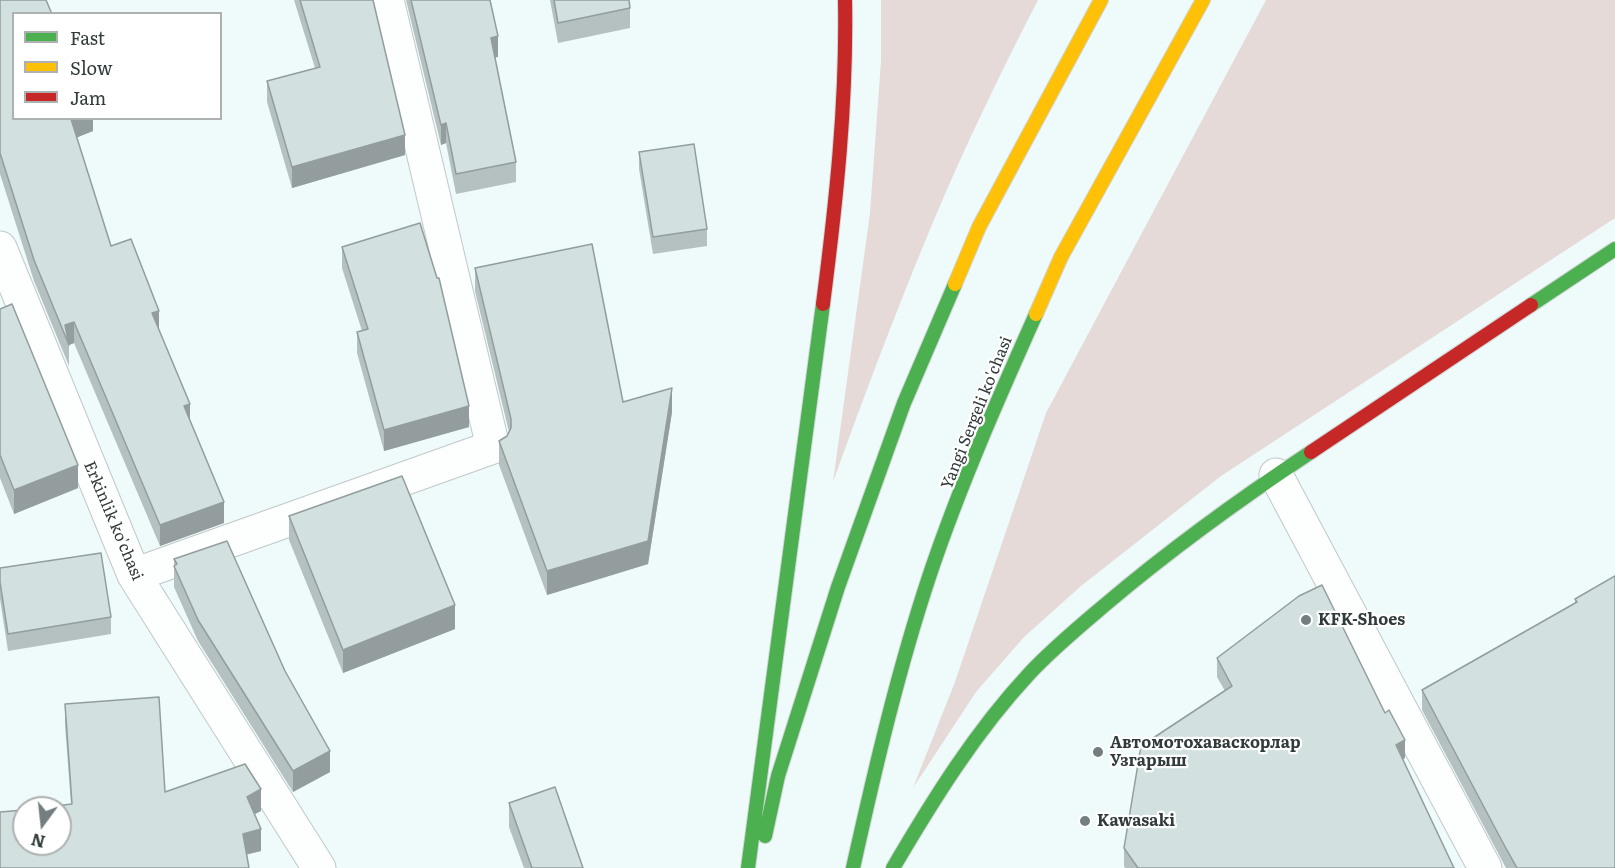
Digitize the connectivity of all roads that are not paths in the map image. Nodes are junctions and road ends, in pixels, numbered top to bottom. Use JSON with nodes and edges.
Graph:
{"nodes":[{"id":1,"x":387,"y":0,"type":"edge"},
{"id":2,"x":845,"y":0,"type":"edge"},
{"id":3,"x":1101,"y":0,"type":"edge"},
{"id":4,"x":1203,"y":0,"type":"edge"},
{"id":5,"x":0,"y":248,"type":"edge"},
{"id":6,"x":1615,"y":249,"type":"edge"},
{"id":7,"x":1276,"y":475,"type":"junction"},
{"id":8,"x":134,"y":575,"type":"junction"},
{"id":9,"x":320,"y":868,"type":"edge"},
{"id":10,"x":748,"y":868,"type":"edge"},
{"id":11,"x":758,"y":868,"type":"edge"},
{"id":12,"x":853,"y":868,"type":"edge"},
{"id":13,"x":893,"y":868,"type":"edge"},
{"id":14,"x":1485,"y":868,"type":"edge"}],
"edges":[{"from":1,"to":8,"type":"street"},
{"from":2,"to":10,"type":"main road"},
{"from":3,"to":11,"type":"main road"},
{"from":4,"to":12,"type":"main road","name":"Yangi Sergeli ko'chasi"},
{"from":5,"to":8,"type":"street","name":"Erkinlik ko'chasi"},
{"from":6,"to":7,"type":"main road"},
{"from":7,"to":13,"type":"main road"},
{"from":7,"to":14,"type":"street"},
{"from":8,"to":9,"type":"street","name":"Erkinlik ko'chasi"}]}
